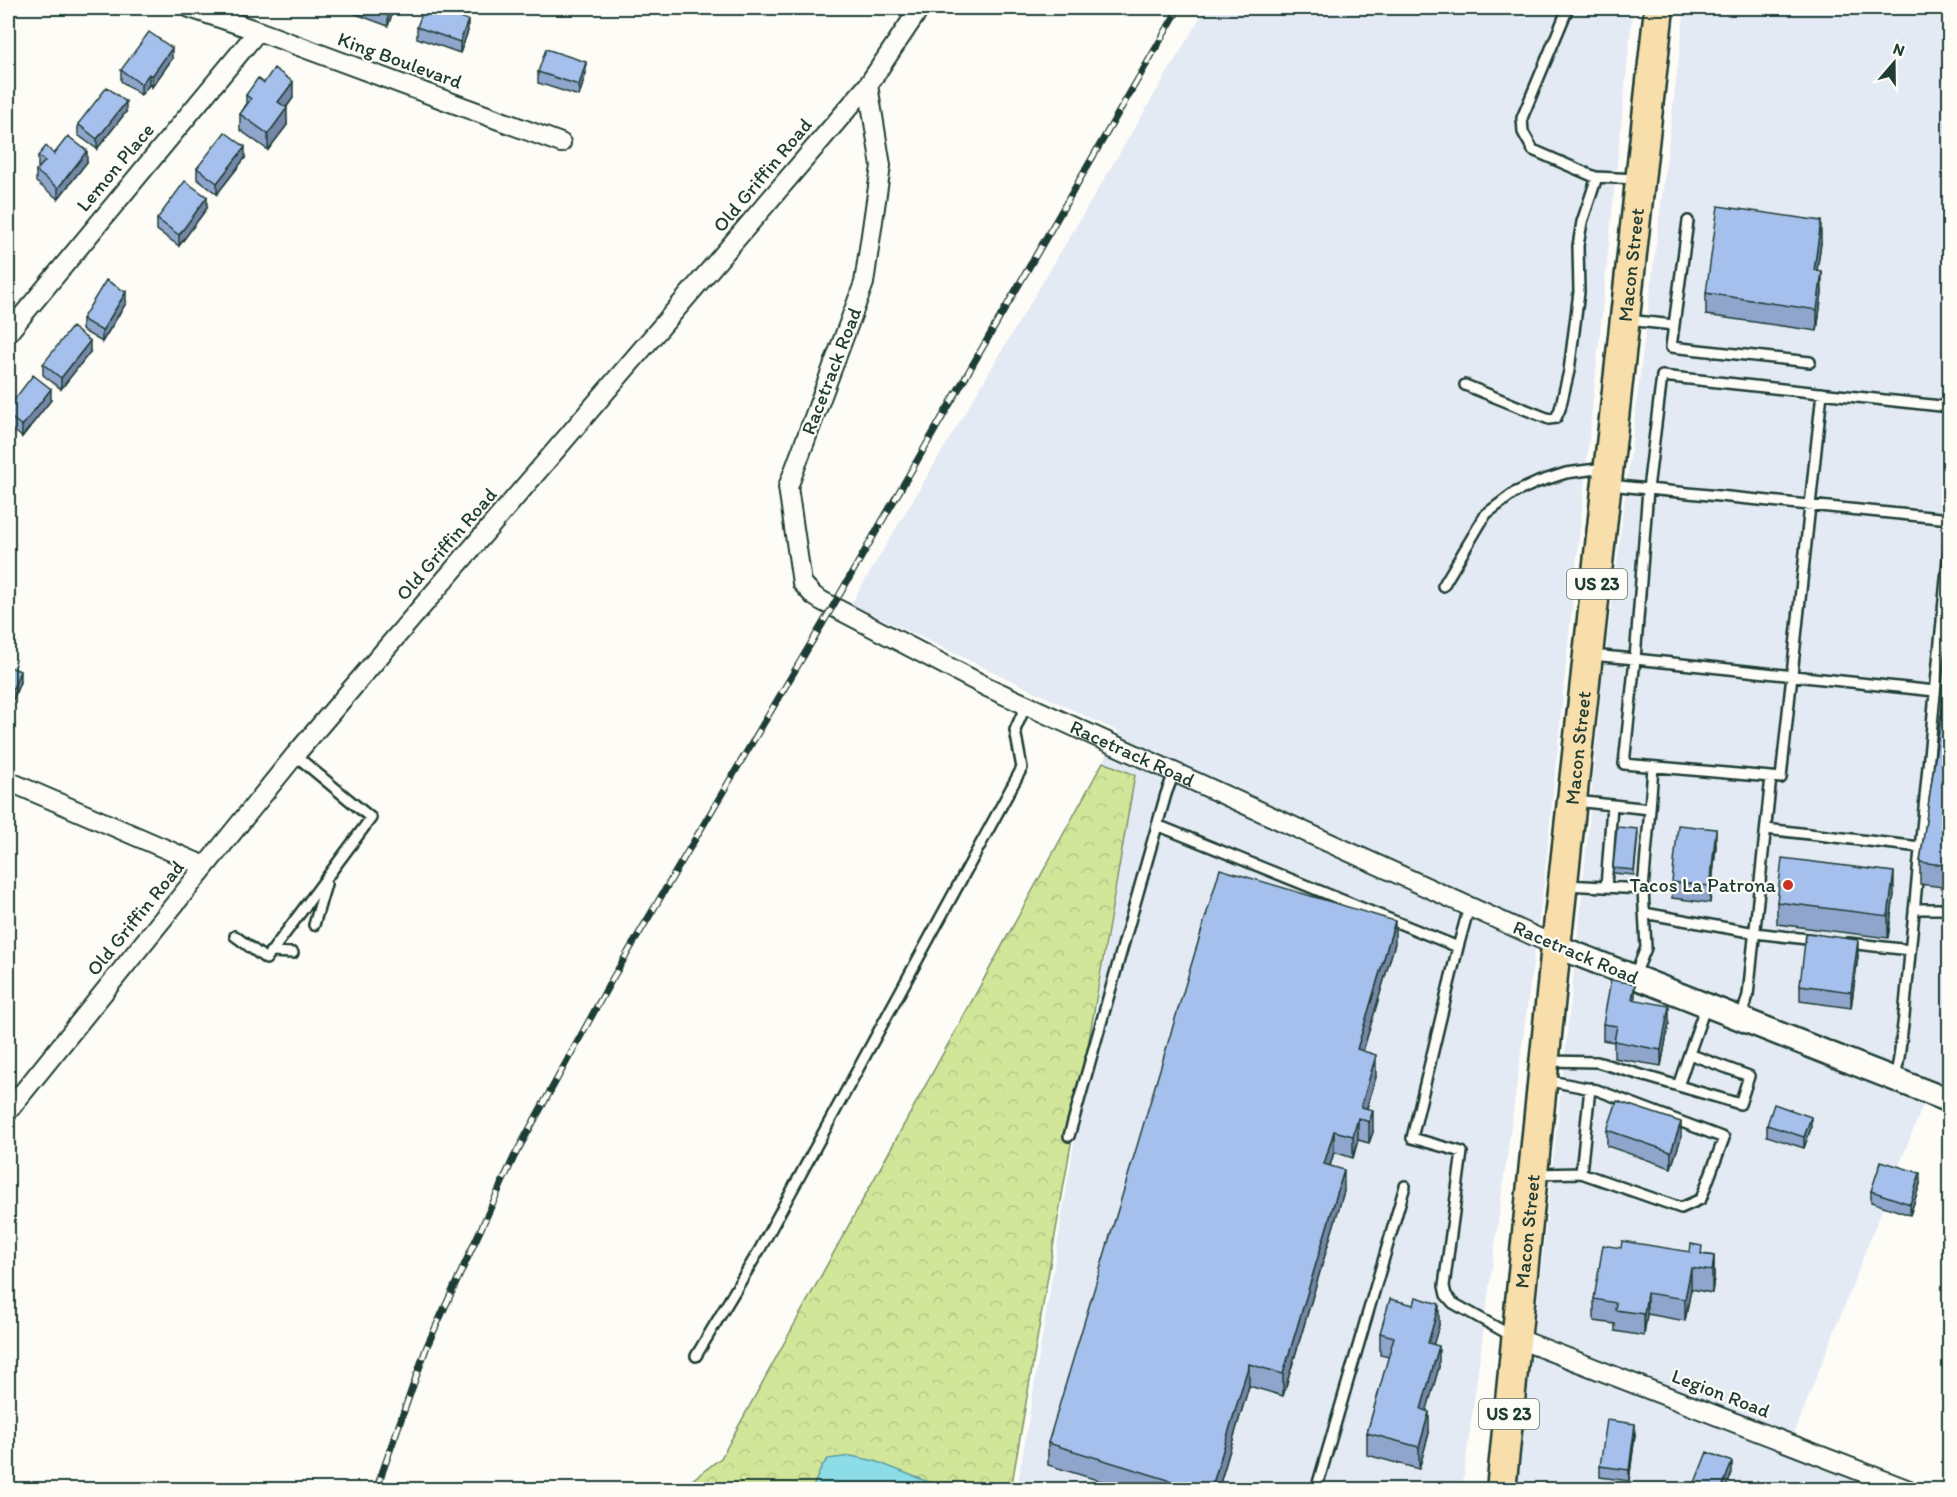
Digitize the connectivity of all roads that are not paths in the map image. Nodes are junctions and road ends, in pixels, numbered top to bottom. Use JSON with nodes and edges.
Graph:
{"nodes":[{"id":1,"x":190,"y":8,"type":"edge"},
{"id":2,"x":920,"y":8,"type":"edge"},
{"id":3,"x":1568,"y":8,"type":"edge"},
{"id":4,"x":1659,"y":8,"type":"edge"},
{"id":5,"x":258,"y":31,"type":"junction"},
{"id":6,"x":868,"y":85,"type":"junction"},
{"id":7,"x":561,"y":143,"type":"dead end"},
{"id":8,"x":1597,"y":177,"type":"junction"},
{"id":9,"x":1640,"y":179,"type":"junction"},
{"id":10,"x":1688,"y":220,"type":"dead end"},
{"id":11,"x":1625,"y":320,"type":"junction"},
{"id":12,"x":1674,"y":325,"type":"junction"},
{"id":13,"x":8,"y":333,"type":"edge"},
{"id":14,"x":1810,"y":362,"type":"dead end"},
{"id":15,"x":1465,"y":384,"type":"dead end"},
{"id":16,"x":1822,"y":393,"type":"junction"},
{"id":17,"x":1950,"y":407,"type":"edge"},
{"id":18,"x":1608,"y":476,"type":"junction"},
{"id":19,"x":1648,"y":489,"type":"junction"},
{"id":20,"x":1810,"y":505,"type":"junction"},
{"id":21,"x":1950,"y":519,"type":"edge"},
{"id":22,"x":1950,"y":538,"type":"edge"},
{"id":23,"x":1443,"y":586,"type":"dead end"},
{"id":24,"x":1589,"y":655,"type":"junction"},
{"id":25,"x":1635,"y":659,"type":"junction"},
{"id":26,"x":1793,"y":674,"type":"junction"},
{"id":27,"x":1935,"y":691,"type":"junction"},
{"id":28,"x":1026,"y":705,"type":"junction"},
{"id":29,"x":295,"y":755,"type":"junction"},
{"id":30,"x":1653,"y":767,"type":"junction"},
{"id":31,"x":1174,"y":773,"type":"junction"},
{"id":32,"x":1771,"y":777,"type":"junction"},
{"id":33,"x":8,"y":782,"type":"edge"},
{"id":34,"x":1572,"y":800,"type":"junction"},
{"id":35,"x":1612,"y":806,"type":"junction"},
{"id":36,"x":1650,"y":809,"type":"junction"},
{"id":37,"x":1157,"y":825,"type":"junction"},
{"id":38,"x":1766,"y":829,"type":"junction"},
{"id":39,"x":1920,"y":847,"type":"junction"},
{"id":40,"x":205,"y":866,"type":"junction"},
{"id":41,"x":328,"y":877,"type":"junction"},
{"id":42,"x":1563,"y":885,"type":"junction"},
{"id":43,"x":1606,"y":888,"type":"junction"},
{"id":44,"x":1643,"y":890,"type":"junction"},
{"id":45,"x":1469,"y":907,"type":"junction"},
{"id":46,"x":1914,"y":909,"type":"junction"},
{"id":47,"x":1950,"y":909,"type":"edge"},
{"id":48,"x":1644,"y":913,"type":"junction"},
{"id":49,"x":314,"y":925,"type":"dead end"},
{"id":50,"x":1755,"y":933,"type":"junction"},
{"id":51,"x":235,"y":936,"type":"dead end"},
{"id":52,"x":1821,"y":940,"type":"edge"},
{"id":53,"x":1832,"y":941,"type":"edge"},
{"id":54,"x":1556,"y":946,"type":"junction"},
{"id":55,"x":1458,"y":947,"type":"junction"},
{"id":56,"x":1910,"y":950,"type":"junction"},
{"id":57,"x":293,"y":953,"type":"dead end"},
{"id":58,"x":268,"y":955,"type":"junction"},
{"id":59,"x":1634,"y":977,"type":"junction"},
{"id":60,"x":1706,"y":1005,"type":"junction"},
{"id":61,"x":1741,"y":1019,"type":"junction"},
{"id":62,"x":1689,"y":1054,"type":"junction"},
{"id":63,"x":1543,"y":1070,"type":"junction"},
{"id":64,"x":1894,"y":1080,"type":"junction"},
{"id":65,"x":1678,"y":1086,"type":"junction"},
{"id":66,"x":1590,"y":1088,"type":"junction"},
{"id":67,"x":1950,"y":1101,"type":"edge"},
{"id":68,"x":8,"y":1111,"type":"edge"},
{"id":69,"x":1069,"y":1136,"type":"dead end"},
{"id":70,"x":1581,"y":1173,"type":"junction"},
{"id":71,"x":1533,"y":1174,"type":"junction"},
{"id":72,"x":1405,"y":1186,"type":"dead end"},
{"id":73,"x":1516,"y":1338,"type":"junction"},
{"id":74,"x":696,"y":1356,"type":"dead end"},
{"id":75,"x":1316,"y":1490,"type":"edge"},
{"id":76,"x":1501,"y":1490,"type":"edge"},
{"id":77,"x":1909,"y":1490,"type":"edge"}],
"edges":[{"from":1,"to":5,"type":"street","name":"King Boulevard"},
{"from":2,"to":6,"type":"street","name":"Old Griffin Road"},
{"from":3,"to":8,"type":"lane"},
{"from":4,"to":9,"type":"main road","name":"Macon Street","number":"US 23"},
{"from":5,"to":7,"type":"street","name":"King Boulevard"},
{"from":5,"to":13,"type":"street","name":"Lemon Place"},
{"from":6,"to":28,"type":"street","name":"Racetrack Road"},
{"from":6,"to":29,"type":"street","name":"Old Griffin Road"},
{"from":8,"to":9,"type":"lane"},
{"from":8,"to":15,"type":"lane"},
{"from":9,"to":11,"type":"main road","name":"Macon Street","number":"US 23"},
{"from":10,"to":12,"type":"lane"},
{"from":11,"to":12,"type":"lane"},
{"from":11,"to":18,"type":"main road","name":"Macon Street","number":"US 23"},
{"from":12,"to":14,"type":"lane"},
{"from":16,"to":17,"type":"lane"},
{"from":16,"to":19,"type":"lane"},
{"from":16,"to":20,"type":"lane"},
{"from":18,"to":19,"type":"lane"},
{"from":18,"to":23,"type":"lane"},
{"from":18,"to":24,"type":"main road","name":"Macon Street","number":"US 23"},
{"from":19,"to":20,"type":"lane"},
{"from":19,"to":25,"type":"lane"},
{"from":20,"to":21,"type":"lane"},
{"from":20,"to":26,"type":"lane"},
{"from":22,"to":27,"type":"lane"},
{"from":24,"to":25,"type":"lane"},
{"from":24,"to":34,"type":"main road","name":"Macon Street","number":"US 23"},
{"from":25,"to":26,"type":"lane"},
{"from":25,"to":30,"type":"lane"},
{"from":26,"to":27,"type":"lane"},
{"from":26,"to":32,"type":"lane"},
{"from":27,"to":39,"type":"lane"},
{"from":28,"to":31,"type":"street","name":"Racetrack Road"},
{"from":28,"to":74,"type":"lane"},
{"from":29,"to":40,"type":"street","name":"Old Griffin Road"},
{"from":29,"to":41,"type":"lane"},
{"from":30,"to":32,"type":"lane"},
{"from":30,"to":36,"type":"lane"},
{"from":31,"to":37,"type":"lane"},
{"from":31,"to":45,"type":"street","name":"Racetrack Road"},
{"from":32,"to":38,"type":"lane"},
{"from":33,"to":40,"type":"street"},
{"from":34,"to":35,"type":"lane"},
{"from":34,"to":42,"type":"main road","name":"Macon Street","number":"US 23"},
{"from":35,"to":36,"type":"lane"},
{"from":35,"to":43,"type":"lane"},
{"from":36,"to":44,"type":"lane"},
{"from":37,"to":55,"type":"lane"},
{"from":37,"to":69,"type":"lane"},
{"from":38,"to":39,"type":"lane"},
{"from":38,"to":50,"type":"lane"},
{"from":39,"to":46,"type":"lane"},
{"from":40,"to":68,"type":"street","name":"Old Griffin Road"},
{"from":41,"to":49,"type":"lane"},
{"from":41,"to":58,"type":"lane"},
{"from":42,"to":43,"type":"lane"},
{"from":42,"to":54,"type":"main road","name":"Macon Street","number":"US 23"},
{"from":43,"to":44,"type":"lane"},
{"from":44,"to":48,"type":"lane"},
{"from":45,"to":54,"type":"street","name":"Racetrack Road"},
{"from":45,"to":55,"type":"lane"},
{"from":46,"to":47,"type":"lane"},
{"from":46,"to":56,"type":"lane"},
{"from":48,"to":50,"type":"lane"},
{"from":48,"to":59,"type":"lane"},
{"from":50,"to":52,"type":"lane"},
{"from":50,"to":61,"type":"lane"},
{"from":51,"to":58,"type":"lane"},
{"from":53,"to":56,"type":"lane"},
{"from":54,"to":59,"type":"street","name":"Racetrack Road"},
{"from":54,"to":63,"type":"main road","name":"Macon Street","number":"US 23"},
{"from":55,"to":73,"type":"lane"},
{"from":56,"to":64,"type":"lane"},
{"from":57,"to":58,"type":"lane"},
{"from":59,"to":60,"type":"street","name":"Racetrack Road"},
{"from":60,"to":61,"type":"street","name":"Racetrack Road"},
{"from":60,"to":62,"type":"lane"},
{"from":61,"to":64,"type":"street","name":"Racetrack Road"},
{"from":62,"to":65,"type":"lane"},
{"from":62,"to":65,"type":"lane"},
{"from":63,"to":65,"type":"lane"},
{"from":63,"to":66,"type":"lane"},
{"from":63,"to":71,"type":"main road","name":"Macon Street","number":"US 23"},
{"from":64,"to":67,"type":"street","name":"Racetrack Road"},
{"from":66,"to":70,"type":"lane"},
{"from":66,"to":70,"type":"lane"},
{"from":70,"to":71,"type":"lane"},
{"from":71,"to":73,"type":"main road","name":"Macon Street","number":"US 23"},
{"from":72,"to":75,"type":"lane"},
{"from":73,"to":76,"type":"main road","name":"Macon Street","number":"US 23"},
{"from":73,"to":77,"type":"street","name":"Legion Road"}]}
